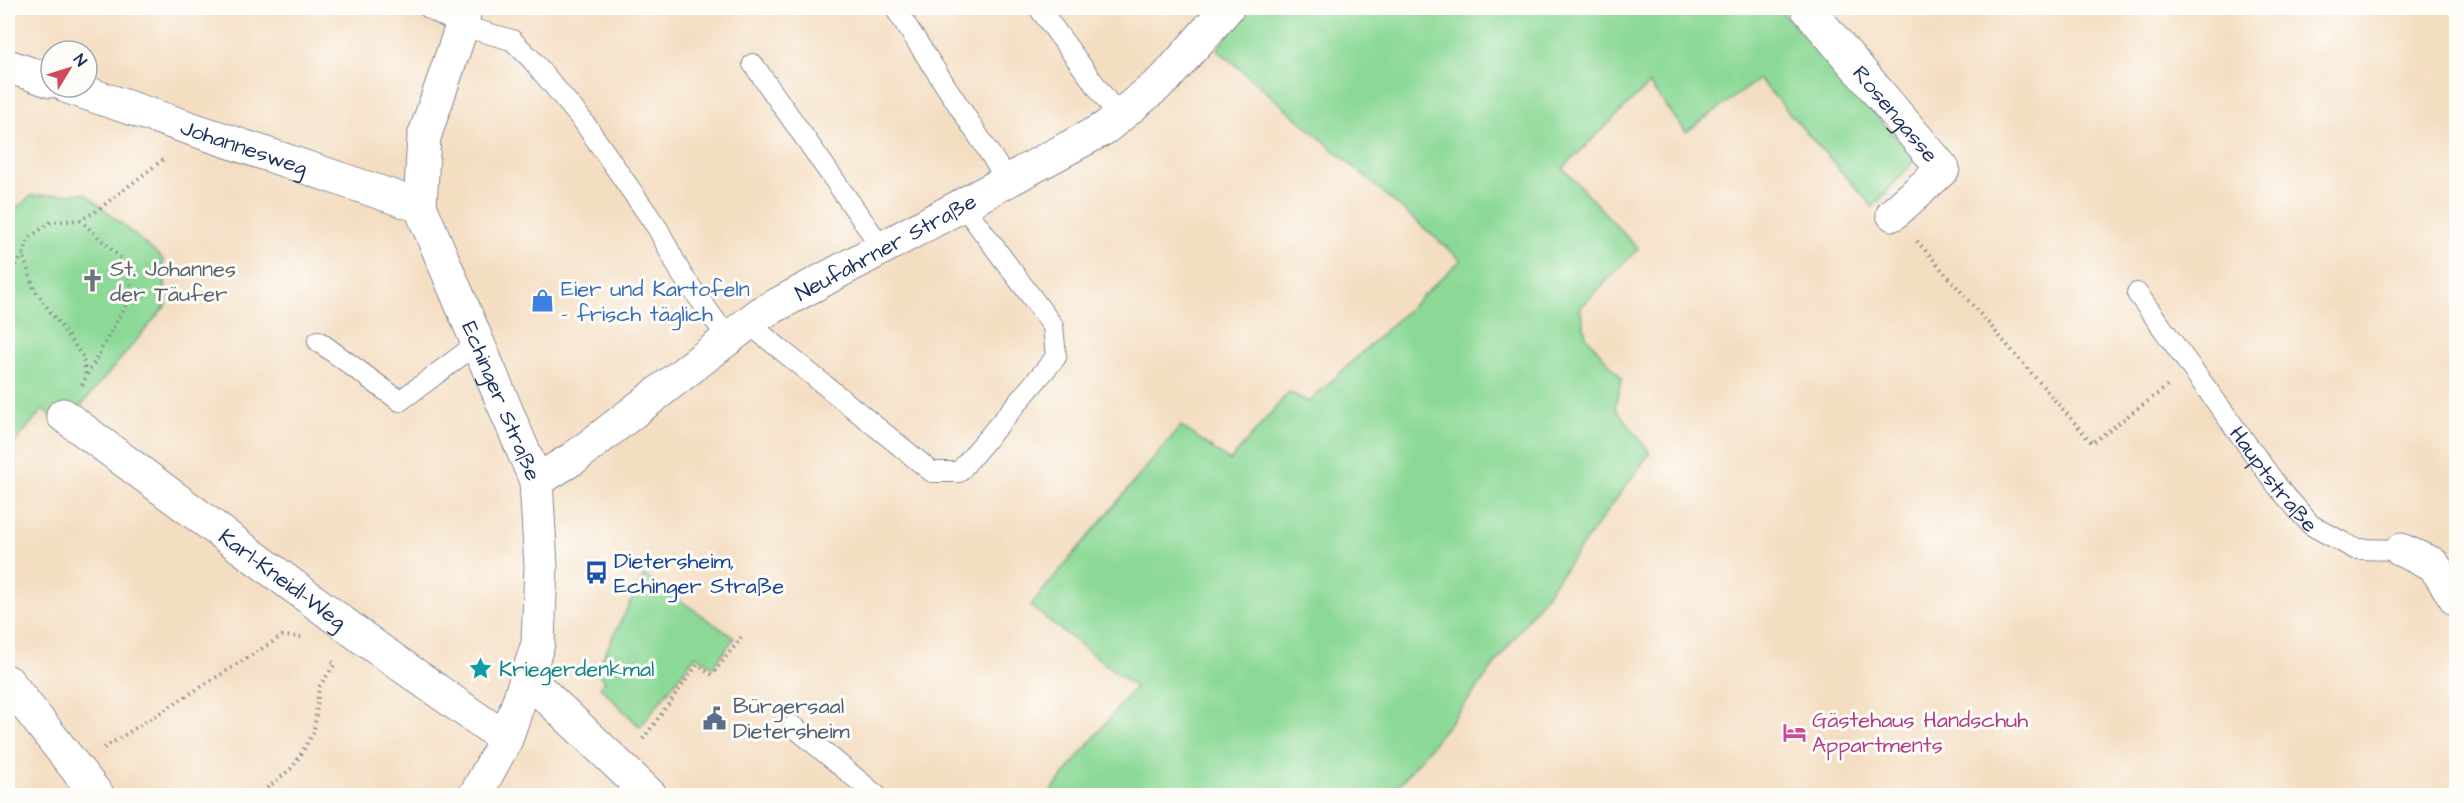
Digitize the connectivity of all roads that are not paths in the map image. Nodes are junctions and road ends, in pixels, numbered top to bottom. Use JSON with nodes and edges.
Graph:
{"nodes":[{"id":1,"x":429,"y":8,"type":"edge"},
{"id":2,"x":1039,"y":8,"type":"edge"},
{"id":3,"x":1807,"y":8,"type":"edge"},
{"id":4,"x":897,"y":11,"type":"dead end"},
{"id":5,"x":1219,"y":12,"type":"edge"},
{"id":6,"x":463,"y":17,"type":"edge"},
{"id":7,"x":753,"y":64,"type":"dead end"},
{"id":8,"x":8,"y":66,"type":"edge"},
{"id":9,"x":39,"y":77,"type":"edge"},
{"id":10,"x":99,"y":98,"type":"edge"},
{"id":11,"x":1119,"y":117,"type":"junction"},
{"id":12,"x":1008,"y":180,"type":"junction"},
{"id":13,"x":963,"y":205,"type":"junction"},
{"id":14,"x":420,"y":206,"type":"junction"},
{"id":15,"x":1893,"y":214,"type":"road end"},
{"id":16,"x":882,"y":248,"type":"junction"},
{"id":17,"x":2137,"y":293,"type":"dead end"},
{"id":18,"x":738,"y":331,"type":"junction"},
{"id":19,"x":318,"y":341,"type":"dead end"},
{"id":20,"x":478,"y":343,"type":"junction"},
{"id":21,"x":63,"y":415,"type":"road end"},
{"id":22,"x":536,"y":481,"type":"junction"},
{"id":23,"x":2401,"y":550,"type":"joint"},
{"id":24,"x":2457,"y":599,"type":"edge"},
{"id":25,"x":527,"y":678,"type":"junction"},
{"id":26,"x":8,"y":682,"type":"edge"},
{"id":27,"x":793,"y":726,"type":"dead end"},
{"id":28,"x":506,"y":739,"type":"junction"},
{"id":29,"x":664,"y":788,"type":"edge"},
{"id":30,"x":98,"y":795,"type":"edge"},
{"id":31,"x":475,"y":795,"type":"edge"},
{"id":32,"x":877,"y":795,"type":"edge"}],
"edges":[{"from":1,"to":6,"type":"lane"},
{"from":2,"to":11,"type":"lane"},
{"from":3,"to":15,"type":"street","name":"Rosengasse"},
{"from":4,"to":12,"type":"lane"},
{"from":5,"to":11,"type":"street","name":"Neufahrner Straße"},
{"from":6,"to":14,"type":"street","name":"Echinger Straße"},
{"from":6,"to":18,"type":"lane"},
{"from":7,"to":16,"type":"lane"},
{"from":8,"to":9,"type":"street"},
{"from":10,"to":14,"type":"street","name":"Johannesweg"},
{"from":11,"to":12,"type":"street","name":"Neufahrner Straße"},
{"from":12,"to":13,"type":"street","name":"Neufahrner Straße"},
{"from":13,"to":16,"type":"street","name":"Neufahrner Straße"},
{"from":13,"to":18,"type":"lane"},
{"from":14,"to":20,"type":"street","name":"Echinger Straße"},
{"from":16,"to":18,"type":"street","name":"Neufahrner Straße"},
{"from":17,"to":23,"type":"lane","name":"Hauptstraße"},
{"from":18,"to":22,"type":"street","name":"Neufahrner Straße"},
{"from":19,"to":20,"type":"lane"},
{"from":20,"to":22,"type":"street","name":"Echinger Straße"},
{"from":21,"to":28,"type":"street","name":"Karl-Kneidl-Weg"},
{"from":22,"to":25,"type":"street","name":"Echinger Straße"},
{"from":23,"to":24,"type":"street","name":"Hauptstraße"},
{"from":25,"to":28,"type":"street","name":"Echinger Straße"},
{"from":25,"to":29,"type":"street"},
{"from":26,"to":30,"type":"street"},
{"from":27,"to":32,"type":"lane"},
{"from":28,"to":31,"type":"street","name":"Echinger Straße"}]}
